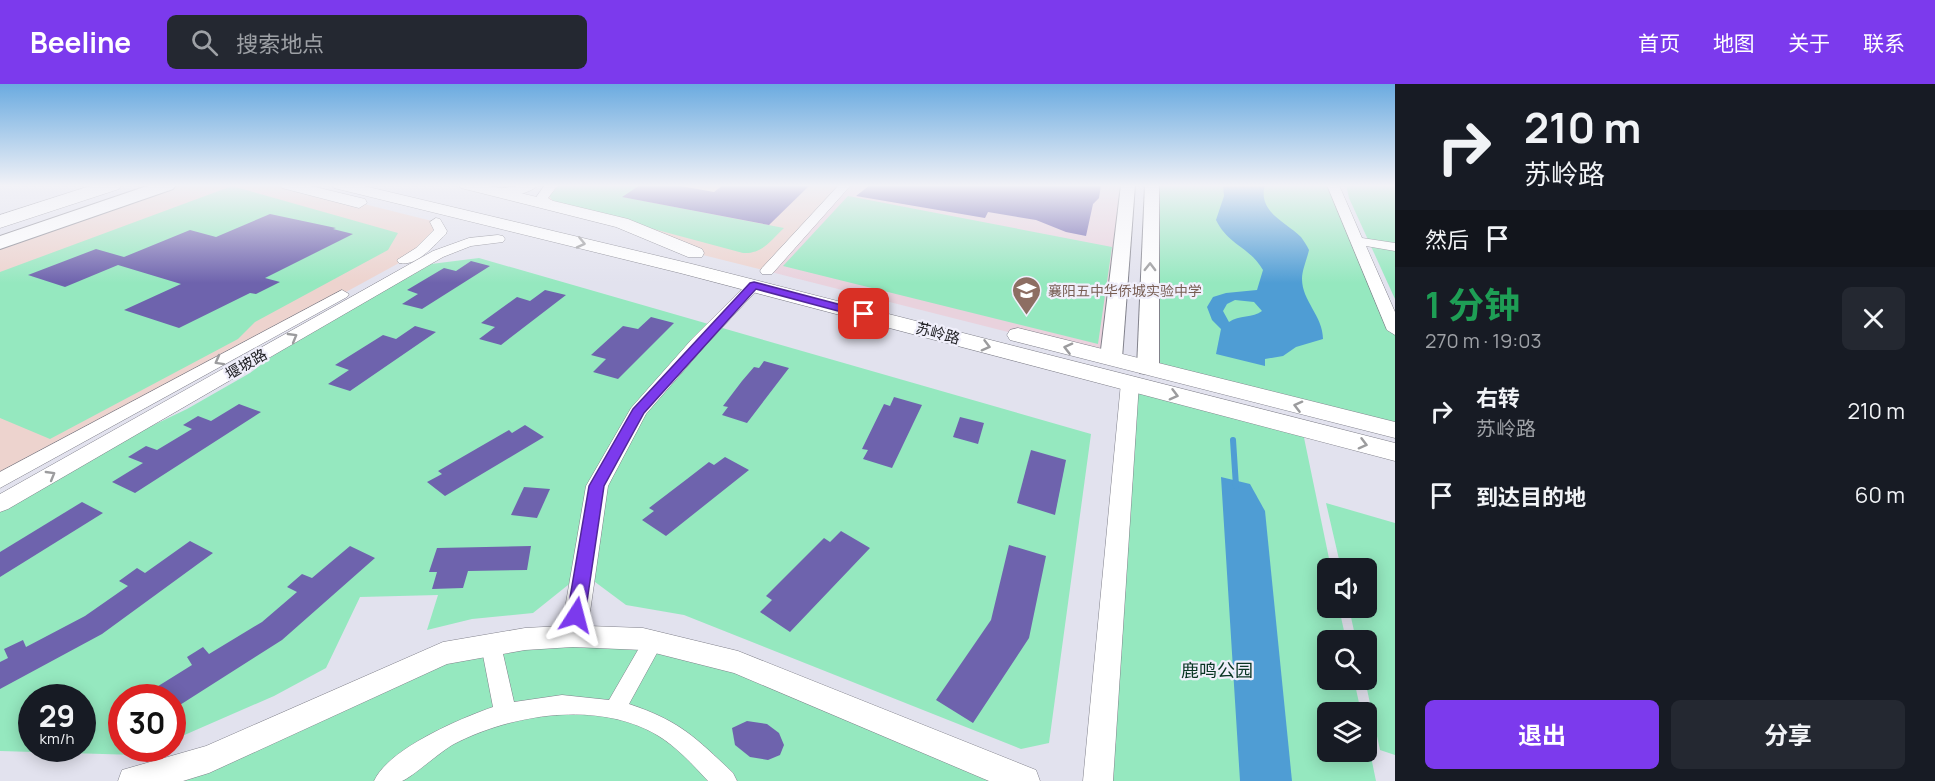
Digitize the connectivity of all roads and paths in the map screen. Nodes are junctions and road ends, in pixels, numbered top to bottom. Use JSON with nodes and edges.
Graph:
{"nodes":[{"id":1,"x":18,"y":218,"type":"edge"},
{"id":2,"x":59,"y":218,"type":"edge"},
{"id":3,"x":418,"y":218,"type":"edge"},
{"id":4,"x":492,"y":218,"type":"edge"},
{"id":5,"x":529,"y":218,"type":"edge"},
{"id":6,"x":599,"y":218,"type":"edge"},
{"id":7,"x":815,"y":218,"type":"edge"},
{"id":8,"x":1125,"y":218,"type":"edge"},
{"id":9,"x":1150,"y":218,"type":"edge"},
{"id":10,"x":1347,"y":218,"type":"edge"},
{"id":11,"x":0,"y":222,"type":"edge"},
{"id":12,"x":436,"y":222,"type":"junction"},
{"id":13,"x":498,"y":239,"type":"junction"},
{"id":14,"x":1357,"y":241,"type":"junction"},
{"id":15,"x":0,"y":243,"type":"edge"},
{"id":16,"x":1395,"y":247,"type":"edge"},
{"id":17,"x":690,"y":260,"type":"junction"},
{"id":18,"x":760,"y":278,"type":"junction"},
{"id":19,"x":1395,"y":330,"type":"edge"},
{"id":20,"x":1111,"y":358,"type":"junction"},
{"id":21,"x":1139,"y":376,"type":"junction"},
{"id":22,"x":1395,"y":430,"type":"edge"},
{"id":23,"x":1395,"y":452,"type":"edge"},
{"id":24,"x":0,"y":481,"type":"edge"},
{"id":25,"x":0,"y":504,"type":"edge"},
{"id":26,"x":573,"y":636,"type":"junction"},
{"id":27,"x":653,"y":642,"type":"junction"},
{"id":28,"x":491,"y":645,"type":"junction"},
{"id":29,"x":615,"y":709,"type":"junction"},
{"id":30,"x":505,"y":712,"type":"junction"},
{"id":31,"x":133,"y":781,"type":"edge"},
{"id":32,"x":386,"y":781,"type":"edge"},
{"id":33,"x":725,"y":781,"type":"edge"},
{"id":34,"x":1025,"y":781,"type":"edge"},
{"id":35,"x":1098,"y":781,"type":"edge"}],
"edges":[{"from":1,"to":11,"type":"highway"},
{"from":2,"to":15,"type":"main road"},
{"from":3,"to":12,"type":"main road"},
{"from":4,"to":17,"type":"main road","name":"苏岭路","one_way":true},
{"from":5,"to":17,"type":"main road","name":"苏岭路"},
{"from":6,"to":17,"type":"main road"},
{"from":7,"to":18,"type":"street"},
{"from":8,"to":20,"type":"street"},
{"from":21,"to":9,"type":"street","one_way":true},
{"from":10,"to":14,"type":"street"},
{"from":12,"to":13,"type":"main road"},
{"from":12,"to":24,"type":"street","name":"堰坡路","one_way":true},
{"from":13,"to":17,"type":"main road"},
{"from":25,"to":13,"type":"street","name":"堰坡路","one_way":true},
{"from":14,"to":16,"type":"street"},
{"from":14,"to":19,"type":"street"},
{"from":17,"to":18,"type":"main road","name":"苏岭路"},
{"from":20,"to":18,"type":"main road","name":"苏岭路","one_way":true},
{"from":18,"to":21,"type":"main road","name":"苏岭路","one_way":true},
{"from":18,"to":26,"type":"street"},
{"from":20,"to":21,"type":"main road","name":"苏岭路"},
{"from":22,"to":21,"type":"main road","name":"苏岭路","one_way":true},
{"from":21,"to":23,"type":"main road","name":"苏岭路","one_way":true},
{"from":21,"to":35,"type":"street"},
{"from":26,"to":27,"type":"street"},
{"from":26,"to":28,"type":"street"},
{"from":27,"to":29,"type":"street"},
{"from":27,"to":34,"type":"street"},
{"from":28,"to":30,"type":"street"},
{"from":28,"to":31,"type":"street"},
{"from":29,"to":30,"type":"street"},
{"from":29,"to":33,"type":"street"},
{"from":30,"to":32,"type":"street"}]}
